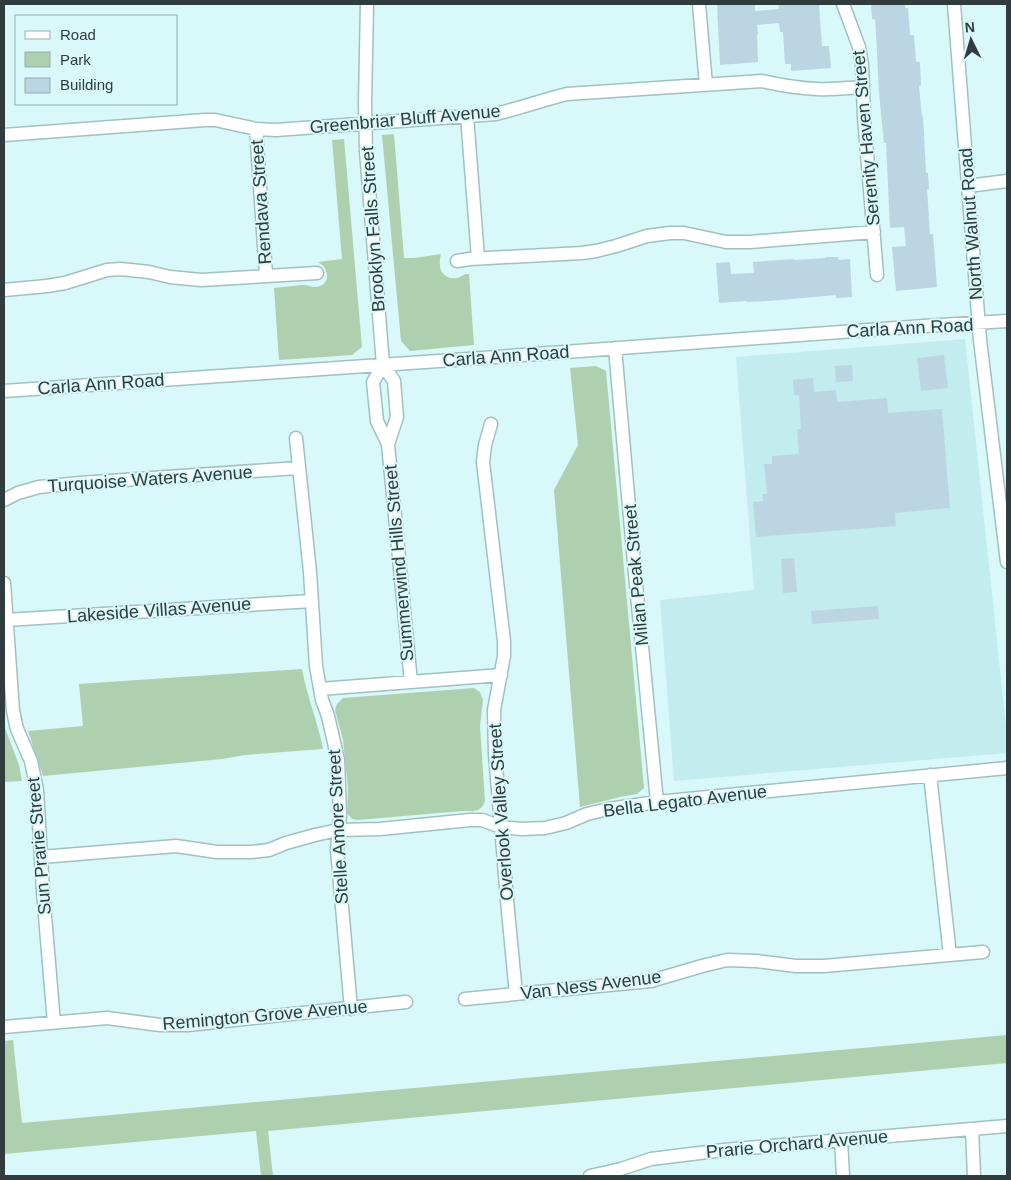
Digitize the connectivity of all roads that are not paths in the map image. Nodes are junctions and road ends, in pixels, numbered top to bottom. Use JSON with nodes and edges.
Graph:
{"nodes":[{"id":1,"x":366,"y":4,"type":"edge"},
{"id":2,"x":699,"y":4,"type":"edge"},
{"id":3,"x":843,"y":4,"type":"edge"},
{"id":4,"x":954,"y":4,"type":"edge"},
{"id":5,"x":706,"y":85,"type":"junction"},
{"id":6,"x":863,"y":87,"type":"junction"},
{"id":7,"x":467,"y":116,"type":"junction"},
{"id":8,"x":365,"y":124,"type":"junction"},
{"id":9,"x":256,"y":129,"type":"junction"},
{"id":10,"x":4,"y":135,"type":"edge"},
{"id":11,"x":1007,"y":181,"type":"edge"},
{"id":12,"x":968,"y":186,"type":"junction"},
{"id":13,"x":874,"y":232,"type":"junction"},
{"id":14,"x":478,"y":258,"type":"junction"},
{"id":15,"x":457,"y":262,"type":"dead end"},
{"id":16,"x":318,"y":273,"type":"dead end"},
{"id":17,"x":266,"y":275,"type":"junction"},
{"id":18,"x":877,"y":275,"type":"dead end"},
{"id":19,"x":4,"y":290,"type":"edge"},
{"id":20,"x":1007,"y":322,"type":"edge"},
{"id":21,"x":979,"y":324,"type":"junction"},
{"id":22,"x":615,"y":348,"type":"junction"},
{"id":23,"x":383,"y":365,"type":"junction"},
{"id":24,"x":4,"y":391,"type":"edge"},
{"id":25,"x":491,"y":424,"type":"dead end"},
{"id":26,"x":296,"y":438,"type":"dead end"},
{"id":27,"x":388,"y":444,"type":"junction"},
{"id":28,"x":1001,"y":459,"type":"edge"},
{"id":29,"x":298,"y":468,"type":"junction"},
{"id":30,"x":4,"y":500,"type":"edge"},
{"id":31,"x":1007,"y":562,"type":"edge"},
{"id":32,"x":4,"y":584,"type":"edge"},
{"id":33,"x":312,"y":601,"type":"junction"},
{"id":34,"x":6,"y":620,"type":"junction"},
{"id":35,"x":501,"y":675,"type":"junction"},
{"id":36,"x":411,"y":682,"type":"junction"},
{"id":37,"x":320,"y":689,"type":"junction"},
{"id":38,"x":1007,"y":768,"type":"edge"},
{"id":39,"x":930,"y":776,"type":"junction"},
{"id":40,"x":657,"y":802,"type":"junction"},
{"id":41,"x":501,"y":827,"type":"junction"},
{"id":42,"x":338,"y":830,"type":"junction"},
{"id":43,"x":41,"y":857,"type":"junction"},
{"id":44,"x":983,"y":952,"type":"dead end"},
{"id":45,"x":950,"y":955,"type":"junction"},
{"id":46,"x":516,"y":994,"type":"junction"},
{"id":47,"x":466,"y":998,"type":"dead end"},
{"id":48,"x":406,"y":1002,"type":"dead end"},
{"id":49,"x":350,"y":1009,"type":"junction"},
{"id":50,"x":54,"y":1022,"type":"junction"},
{"id":51,"x":4,"y":1027,"type":"edge"},
{"id":52,"x":1007,"y":1126,"type":"edge"},
{"id":53,"x":972,"y":1129,"type":"junction"},
{"id":54,"x":841,"y":1140,"type":"junction"},
{"id":55,"x":590,"y":1176,"type":"edge"},
{"id":56,"x":843,"y":1176,"type":"edge"},
{"id":57,"x":974,"y":1176,"type":"edge"}],
"edges":[{"from":1,"to":8,"type":"street","name":"Brooklyn Falls Street"},
{"from":2,"to":5,"type":"street"},
{"from":3,"to":6,"type":"street","name":"Serenity Haven Street"},
{"from":4,"to":12,"type":"street","name":"North Walnut Road"},
{"from":5,"to":6,"type":"street","name":"Greenbriar Bluff Avenue"},
{"from":5,"to":7,"type":"street","name":"Greenbriar Bluff Avenue"},
{"from":6,"to":13,"type":"street","name":"Serenity Haven Street"},
{"from":7,"to":8,"type":"street","name":"Greenbriar Bluff Avenue"},
{"from":7,"to":14,"type":"street"},
{"from":8,"to":9,"type":"street","name":"Greenbriar Bluff Avenue"},
{"from":8,"to":23,"type":"street","name":"Brooklyn Falls Street"},
{"from":9,"to":10,"type":"street","name":"Greenbriar Bluff Avenue"},
{"from":9,"to":17,"type":"street","name":"Rendava Street"},
{"from":11,"to":12,"type":"street"},
{"from":12,"to":21,"type":"street","name":"North Walnut Road"},
{"from":13,"to":14,"type":"street"},
{"from":13,"to":18,"type":"street","name":"Serenity Haven Street"},
{"from":14,"to":15,"type":"street"},
{"from":16,"to":17,"type":"street"},
{"from":17,"to":19,"type":"street"},
{"from":20,"to":21,"type":"street","name":"Carla Ann Road"},
{"from":21,"to":22,"type":"street","name":"Carla Ann Road"},
{"from":21,"to":28,"type":"street","name":"North Walnut Road"},
{"from":22,"to":23,"type":"street","name":"Carla Ann Road"},
{"from":22,"to":40,"type":"street","name":"Milan Peak Street"},
{"from":23,"to":24,"type":"street","name":"Carla Ann Road"},
{"from":23,"to":27,"type":"street","name":"Summerwind Hills Street"},
{"from":23,"to":27,"type":"street","name":"Summerwind Hills Street"},
{"from":25,"to":35,"type":"street","name":"Overlook Valley Street"},
{"from":26,"to":29,"type":"street","name":"Stelle Amore Street"},
{"from":27,"to":36,"type":"street","name":"Summerwind Hills Street"},
{"from":28,"to":31,"type":"street","name":"North Walnut Road"},
{"from":29,"to":30,"type":"street","name":"Turquoise Waters Avenue"},
{"from":29,"to":33,"type":"street","name":"Stelle Amore Street"},
{"from":32,"to":34,"type":"street","name":"Sun Prarie Street"},
{"from":33,"to":34,"type":"street","name":"Lakeside Villas Avenue"},
{"from":33,"to":37,"type":"street","name":"Stelle Amore Street"},
{"from":34,"to":43,"type":"street","name":"Sun Prarie Street"},
{"from":35,"to":36,"type":"street"},
{"from":35,"to":41,"type":"street","name":"Overlook Valley Street"},
{"from":36,"to":37,"type":"street"},
{"from":37,"to":42,"type":"street","name":"Stelle Amore Street"},
{"from":38,"to":39,"type":"street","name":"Bella Legato Avenue"},
{"from":39,"to":40,"type":"street","name":"Bella Legato Avenue"},
{"from":39,"to":45,"type":"street"},
{"from":40,"to":41,"type":"street","name":"Bella Legato Avenue"},
{"from":41,"to":42,"type":"street","name":"Bella Legato Avenue"},
{"from":41,"to":46,"type":"street","name":"Overlook Valley Street"},
{"from":42,"to":43,"type":"street","name":"Bella Legato Avenue"},
{"from":42,"to":49,"type":"street","name":"Stelle Amore Street"},
{"from":43,"to":50,"type":"street","name":"Sun Prarie Street"},
{"from":44,"to":45,"type":"street","name":"Van Ness Avenue"},
{"from":45,"to":46,"type":"street","name":"Van Ness Avenue"},
{"from":46,"to":47,"type":"street","name":"Van Ness Avenue"},
{"from":48,"to":49,"type":"street","name":"Remington Grove Avenue"},
{"from":49,"to":50,"type":"street","name":"Remington Grove Avenue"},
{"from":50,"to":51,"type":"street","name":"Remington Grove Avenue"},
{"from":52,"to":53,"type":"street","name":"Prarie Orchard Avenue"},
{"from":53,"to":54,"type":"street","name":"Prarie Orchard Avenue"},
{"from":53,"to":57,"type":"street"},
{"from":54,"to":55,"type":"street","name":"Prarie Orchard Avenue"},
{"from":54,"to":56,"type":"street"}]}
